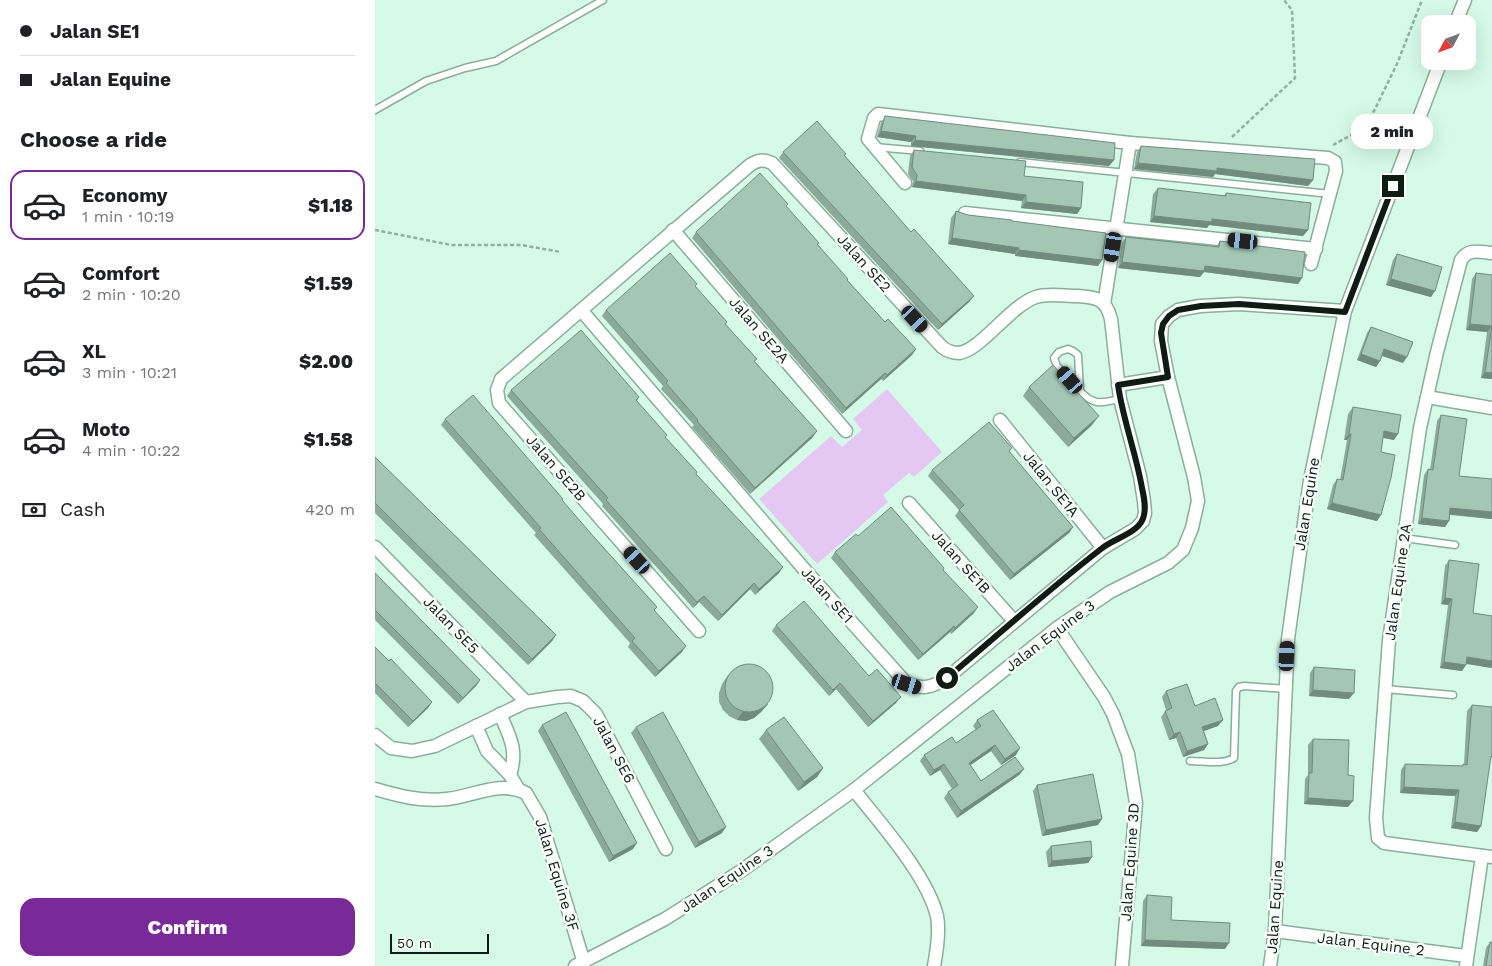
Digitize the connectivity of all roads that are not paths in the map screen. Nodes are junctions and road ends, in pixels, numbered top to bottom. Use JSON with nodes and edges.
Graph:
{"nodes":[{"id":1,"x":603,"y":0,"type":"edge"},
{"id":2,"x":1465,"y":0,"type":"edge"},
{"id":3,"x":1459,"y":15,"type":"edge"},
{"id":4,"x":1438,"y":70,"type":"edge"},
{"id":5,"x":375,"y":110,"type":"edge"},
{"id":6,"x":1130,"y":143,"type":"junction"},
{"id":7,"x":874,"y":147,"type":"junction"},
{"id":8,"x":932,"y":153,"type":"edge"},
{"id":9,"x":1009,"y":160,"type":"edge"},
{"id":10,"x":1125,"y":172,"type":"junction"},
{"id":11,"x":905,"y":183,"type":"dead end"},
{"id":12,"x":1331,"y":194,"type":"junction"},
{"id":13,"x":965,"y":213,"type":"edge"},
{"id":14,"x":1116,"y":228,"type":"junction"},
{"id":15,"x":673,"y":230,"type":"junction"},
{"id":16,"x":1316,"y":249,"type":"junction"},
{"id":17,"x":1492,"y":253,"type":"edge"},
{"id":18,"x":1311,"y":264,"type":"dead end"},
{"id":19,"x":1104,"y":304,"type":"junction"},
{"id":20,"x":581,"y":310,"type":"junction"},
{"id":21,"x":1345,"y":312,"type":"junction"},
{"id":22,"x":1168,"y":377,"type":"junction"},
{"id":23,"x":1118,"y":385,"type":"junction"},
{"id":24,"x":1080,"y":391,"type":"junction"},
{"id":25,"x":1427,"y":397,"type":"junction"},
{"id":26,"x":1120,"y":399,"type":"junction"},
{"id":27,"x":1492,"y":408,"type":"edge"},
{"id":28,"x":1000,"y":420,"type":"dead end"},
{"id":29,"x":846,"y":431,"type":"dead end"},
{"id":30,"x":909,"y":503,"type":"dead end"},
{"id":31,"x":1404,"y":538,"type":"junction"},
{"id":32,"x":1107,"y":545,"type":"junction"},
{"id":33,"x":1455,"y":545,"type":"dead end"},
{"id":34,"x":375,"y":547,"type":"edge"},
{"id":35,"x":1014,"y":621,"type":"junction"},
{"id":36,"x":1057,"y":628,"type":"junction"},
{"id":37,"x":699,"y":631,"type":"dead end"},
{"id":38,"x":1286,"y":689,"type":"junction"},
{"id":39,"x":1385,"y":689,"type":"junction"},
{"id":40,"x":1453,"y":695,"type":"dead end"},
{"id":41,"x":527,"y":702,"type":"junction"},
{"id":42,"x":501,"y":714,"type":"junction"},
{"id":43,"x":476,"y":726,"type":"junction"},
{"id":44,"x":375,"y":735,"type":"edge"},
{"id":45,"x":1190,"y":761,"type":"dead end"},
{"id":46,"x":510,"y":775,"type":"junction"},
{"id":47,"x":375,"y":789,"type":"edge"},
{"id":48,"x":519,"y":790,"type":"junction"},
{"id":49,"x":854,"y":790,"type":"junction"},
{"id":50,"x":666,"y":849,"type":"dead end"},
{"id":51,"x":1487,"y":857,"type":"edge"},
{"id":52,"x":1275,"y":932,"type":"junction"},
{"id":53,"x":1466,"y":961,"type":"edge"},
{"id":54,"x":580,"y":964,"type":"edge"},
{"id":55,"x":934,"y":966,"type":"edge"},
{"id":56,"x":1122,"y":966,"type":"edge"},
{"id":57,"x":1270,"y":966,"type":"edge"}],
"edges":[{"from":1,"to":5,"type":"lane"},
{"from":2,"to":3,"type":"street"},
{"from":4,"to":21,"type":"street","name":"Jalan Equine"},
{"from":6,"to":7,"type":"street"},
{"from":6,"to":10,"type":"street"},
{"from":6,"to":12,"type":"street"},
{"from":7,"to":8,"type":"lane"},
{"from":7,"to":11,"type":"street"},
{"from":9,"to":10,"type":"lane"},
{"from":10,"to":12,"type":"lane"},
{"from":10,"to":14,"type":"street"},
{"from":12,"to":16,"type":"street"},
{"from":13,"to":14,"type":"street"},
{"from":14,"to":16,"type":"street"},
{"from":14,"to":19,"type":"street"},
{"from":15,"to":19,"type":"street","name":"Jalan SE2"},
{"from":15,"to":20,"type":"street","name":"Jalan SE2"},
{"from":15,"to":29,"type":"street","name":"Jalan SE2A"},
{"from":16,"to":18,"type":"street"},
{"from":17,"to":25,"type":"street","name":"Jalan Equine 2A"},
{"from":19,"to":23,"type":"street"},
{"from":20,"to":35,"type":"street","name":"Jalan SE1"},
{"from":20,"to":37,"type":"street","name":"Jalan SE2B"},
{"from":21,"to":22,"type":"street","name":"Jalan Equine 3"},
{"from":21,"to":38,"type":"street","name":"Jalan Equine"},
{"from":22,"to":23,"type":"street"},
{"from":22,"to":36,"type":"street","name":"Jalan Equine 3"},
{"from":23,"to":26,"type":"street","name":"Jalan SE1"},
{"from":24,"to":24,"type":"lane"},
{"from":24,"to":26,"type":"lane"},
{"from":25,"to":27,"type":"street"},
{"from":25,"to":31,"type":"street","name":"Jalan Equine 2A"},
{"from":26,"to":32,"type":"street","name":"Jalan SE1"},
{"from":28,"to":32,"type":"street","name":"Jalan SE1A"},
{"from":30,"to":35,"type":"street","name":"Jalan SE1B"},
{"from":31,"to":33,"type":"lane"},
{"from":31,"to":39,"type":"street","name":"Jalan Equine 2A"},
{"from":32,"to":35,"type":"street","name":"Jalan SE1"},
{"from":34,"to":41,"type":"street","name":"Jalan SE5"},
{"from":36,"to":49,"type":"street","name":"Jalan Equine 3"},
{"from":36,"to":56,"type":"street","name":"Jalan Equine 3D"},
{"from":38,"to":45,"type":"lane"},
{"from":38,"to":52,"type":"street","name":"Jalan Equine"},
{"from":39,"to":40,"type":"lane"},
{"from":39,"to":51,"type":"street","name":"Jalan Equine 2A"},
{"from":41,"to":42,"type":"street","name":"Jalan SE6"},
{"from":41,"to":50,"type":"street","name":"Jalan SE6"},
{"from":42,"to":43,"type":"street","name":"Jalan SE6"},
{"from":42,"to":46,"type":"street"},
{"from":43,"to":44,"type":"street","name":"Jalan SE6"},
{"from":43,"to":46,"type":"street","name":"Jalan Equine 3F"},
{"from":46,"to":48,"type":"street","name":"Jalan Equine 3F"},
{"from":47,"to":48,"type":"street"},
{"from":48,"to":54,"type":"street","name":"Jalan Equine 3F"},
{"from":49,"to":54,"type":"street","name":"Jalan Equine 3"},
{"from":49,"to":55,"type":"street"},
{"from":51,"to":53,"type":"street"},
{"from":52,"to":53,"type":"street","name":"Jalan Equine 2"},
{"from":52,"to":57,"type":"street","name":"Jalan Equine"}]}
